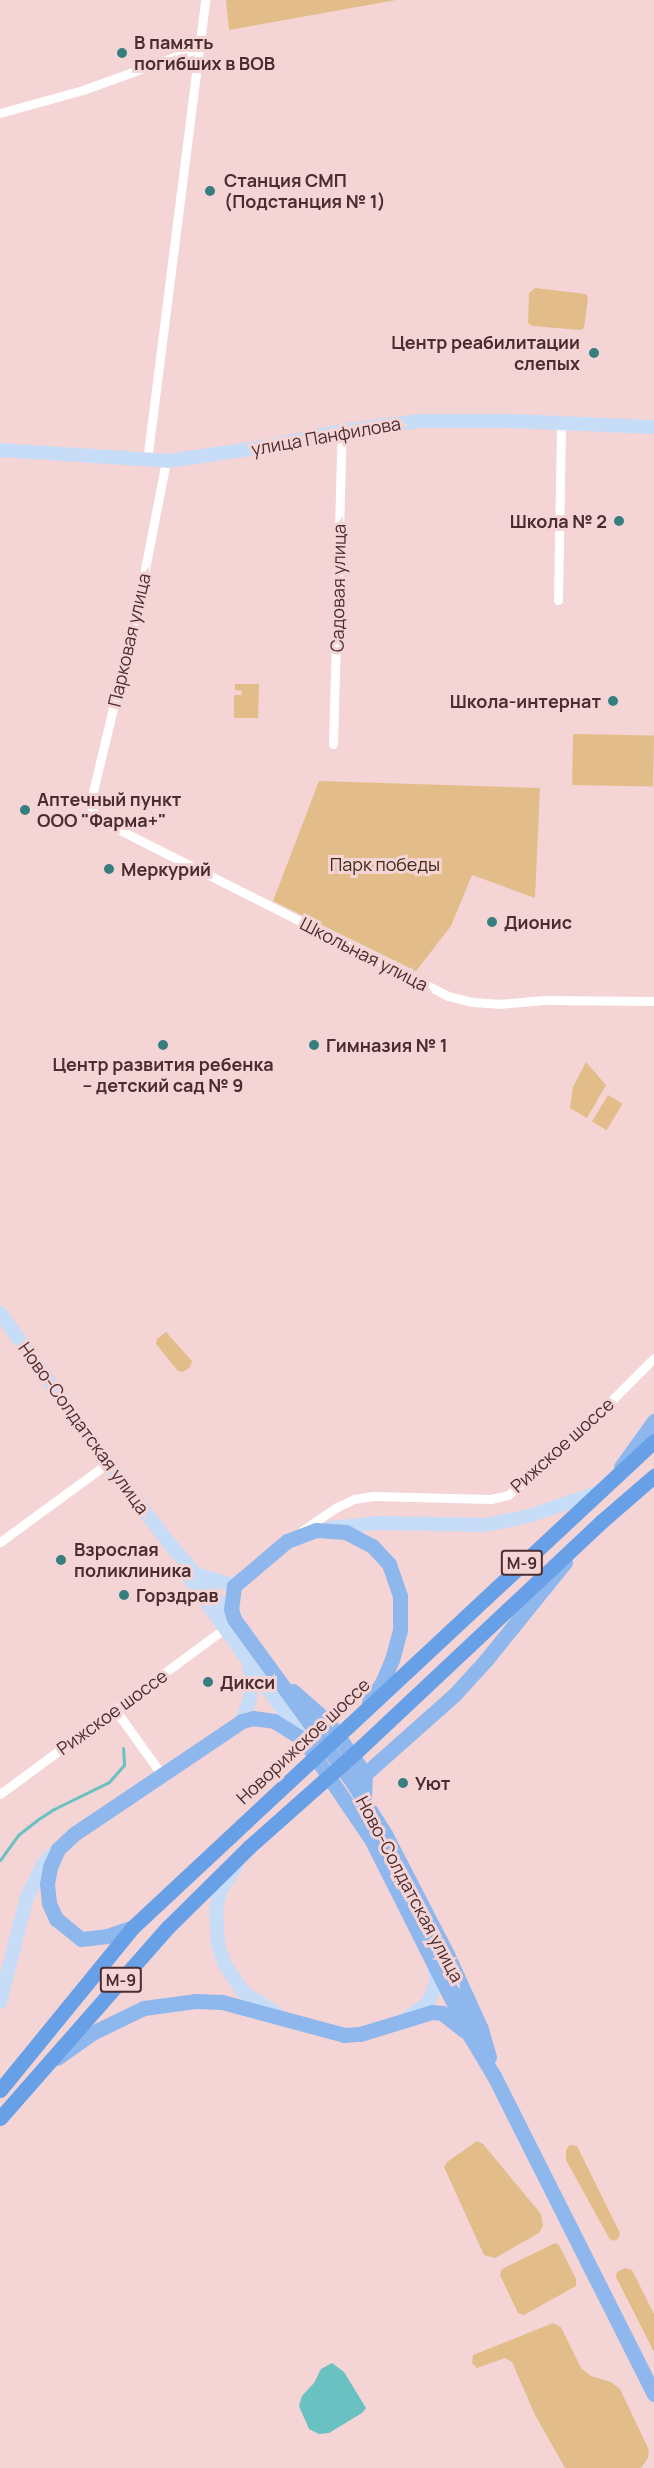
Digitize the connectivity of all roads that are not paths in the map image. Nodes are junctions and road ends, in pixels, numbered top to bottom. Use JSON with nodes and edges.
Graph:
{"nodes":[{"id":1,"x":206,"y":0,"type":"edge"},
{"id":2,"x":201,"y":47,"type":"junction"},
{"id":3,"x":0,"y":113,"type":"edge"},
{"id":4,"x":561,"y":424,"type":"junction"},
{"id":5,"x":654,"y":427,"type":"edge"},
{"id":6,"x":342,"y":431,"type":"junction"},
{"id":7,"x":0,"y":450,"type":"edge"},
{"id":8,"x":147,"y":461,"type":"junction"},
{"id":9,"x":166,"y":461,"type":"junction"},
{"id":10,"x":558,"y":600,"type":"dead end"},
{"id":11,"x":333,"y":744,"type":"dead end"},
{"id":12,"x":96,"y":818,"type":"joint"},
{"id":13,"x":654,"y":1001,"type":"edge"},
{"id":14,"x":0,"y":1313,"type":"edge"},
{"id":15,"x":654,"y":1358,"type":"edge"},
{"id":16,"x":654,"y":1421,"type":"edge"},
{"id":17,"x":654,"y":1441,"type":"edge"},
{"id":18,"x":108,"y":1463,"type":"junction"},
{"id":19,"x":654,"y":1476,"type":"edge"},
{"id":20,"x":613,"y":1478,"type":"junction"},
{"id":21,"x":596,"y":1492,"type":"junction"},
{"id":22,"x":602,"y":1521,"type":"junction"},
{"id":23,"x":316,"y":1530,"type":"junction"},
{"id":24,"x":287,"y":1541,"type":"junction"},
{"id":25,"x":0,"y":1542,"type":"edge"},
{"id":26,"x":169,"y":1543,"type":"junction"},
{"id":27,"x":197,"y":1575,"type":"junction"},
{"id":28,"x":234,"y":1586,"type":"junction"},
{"id":29,"x":229,"y":1624,"type":"junction"},
{"id":30,"x":248,"y":1662,"type":"junction"},
{"id":31,"x":279,"y":1681,"type":"junction"},
{"id":32,"x":116,"y":1711,"type":"junction"},
{"id":33,"x":360,"y":1714,"type":"junction"},
{"id":34,"x":242,"y":1721,"type":"junction"},
{"id":35,"x":304,"y":1740,"type":"junction"},
{"id":36,"x":162,"y":1774,"type":"junction"},
{"id":37,"x":365,"y":1774,"type":"junction"},
{"id":38,"x":0,"y":1794,"type":"edge"},
{"id":39,"x":364,"y":1799,"type":"junction"},
{"id":40,"x":249,"y":1847,"type":"junction"},
{"id":41,"x":58,"y":1849,"type":"junction"},
{"id":42,"x":133,"y":1927,"type":"junction"},
{"id":43,"x":433,"y":1963,"type":"junction"},
{"id":44,"x":0,"y":2002,"type":"edge"},
{"id":45,"x":281,"y":2017,"type":"junction"},
{"id":46,"x":403,"y":2020,"type":"junction"},
{"id":47,"x":470,"y":2036,"type":"junction"},
{"id":48,"x":45,"y":2067,"type":"junction"},
{"id":49,"x":494,"y":2076,"type":"junction"},
{"id":50,"x":0,"y":2090,"type":"edge"},
{"id":51,"x":0,"y":2118,"type":"edge"},
{"id":52,"x":654,"y":2394,"type":"edge"}],
"edges":[{"from":1,"to":2,"type":"street"},
{"from":2,"to":3,"type":"street"},
{"from":2,"to":8,"type":"street"},
{"from":4,"to":5,"type":"main road","name":"улица Панфилова"},
{"from":4,"to":6,"type":"main road","name":"улица Панфилова"},
{"from":4,"to":10,"type":"street"},
{"from":6,"to":9,"type":"main road","name":"улица Панфилова"},
{"from":6,"to":11,"type":"street","name":"Садовая улица"},
{"from":7,"to":8,"type":"main road","name":"улица Панфилова"},
{"from":8,"to":9,"type":"main road","name":"улица Панфилова"},
{"from":9,"to":12,"type":"street","name":"Парковая улица"},
{"from":12,"to":13,"type":"street","name":"Школьная улица"},
{"from":14,"to":18,"type":"main road","name":"Ново-Солдатская улица"},
{"from":15,"to":24,"type":"street","name":"Рижское шоссе"},
{"from":16,"to":20,"type":"main road"},
{"from":17,"to":20,"type":"highway","name":"Новорижское шоссе","number":"М-9"},
{"from":18,"to":25,"type":"street"},
{"from":18,"to":26,"type":"main road","name":"Ново-Солдатская улица"},
{"from":19,"to":22,"type":"highway","number":"М-9"},
{"from":20,"to":21,"type":"highway","name":"Новорижское шоссе","number":"М-9"},
{"from":21,"to":23,"type":"main road","number":"М-9"},
{"from":21,"to":33,"type":"highway","name":"Новорижское шоссе","number":"М-9"},
{"from":22,"to":37,"type":"main road"},
{"from":22,"to":40,"type":"highway","number":"М-9"},
{"from":23,"to":24,"type":"main road","number":"М-9"},
{"from":23,"to":33,"type":"main road","number":"М-9"},
{"from":24,"to":28,"type":"main road"},
{"from":26,"to":27,"type":"main road","name":"Ново-Солдатская улица"},
{"from":26,"to":29,"type":"main road","name":"Ново-Солдатская улица"},
{"from":27,"to":28,"type":"main road"},
{"from":27,"to":29,"type":"main road","name":"Ново-Солдатская улица"},
{"from":28,"to":29,"type":"main road"},
{"from":29,"to":30,"type":"main road","name":"Ново-Солдатская улица"},
{"from":29,"to":31,"type":"main road","name":"Ново-Солдатская улица"},
{"from":29,"to":32,"type":"street","name":"Рижское шоссе"},
{"from":30,"to":34,"type":"main road"},
{"from":30,"to":35,"type":"main road","name":"Ново-Солдатская улица"},
{"from":31,"to":37,"type":"main road"},
{"from":31,"to":39,"type":"main road","name":"Ново-Солдатская улица"},
{"from":32,"to":36,"type":"street"},
{"from":32,"to":38,"type":"street","name":"Рижское шоссе"},
{"from":33,"to":42,"type":"highway","name":"Новорижское шоссе","number":"М-9"},
{"from":34,"to":35,"type":"main road"},
{"from":34,"to":36,"type":"main road"},
{"from":35,"to":43,"type":"main road","name":"Ново-Солдатская улица"},
{"from":36,"to":41,"type":"main road"},
{"from":37,"to":39,"type":"main road"},
{"from":39,"to":49,"type":"main road","name":"Ново-Солдатская улица"},
{"from":40,"to":45,"type":"main road"},
{"from":40,"to":48,"type":"highway","number":"М-9"},
{"from":41,"to":42,"type":"main road"},
{"from":41,"to":44,"type":"main road"},
{"from":42,"to":50,"type":"highway","name":"Новорижское шоссе","number":"М-9"},
{"from":43,"to":46,"type":"main road"},
{"from":43,"to":47,"type":"main road","name":"Ново-Солдатская улица"},
{"from":45,"to":46,"type":"main road"},
{"from":45,"to":48,"type":"main road"},
{"from":46,"to":47,"type":"main road"},
{"from":47,"to":49,"type":"main road","name":"Ново-Солдатская улица"},
{"from":48,"to":51,"type":"highway","number":"М-9"},
{"from":49,"to":52,"type":"main road","name":"Ново-Солдатская улица"}]}
